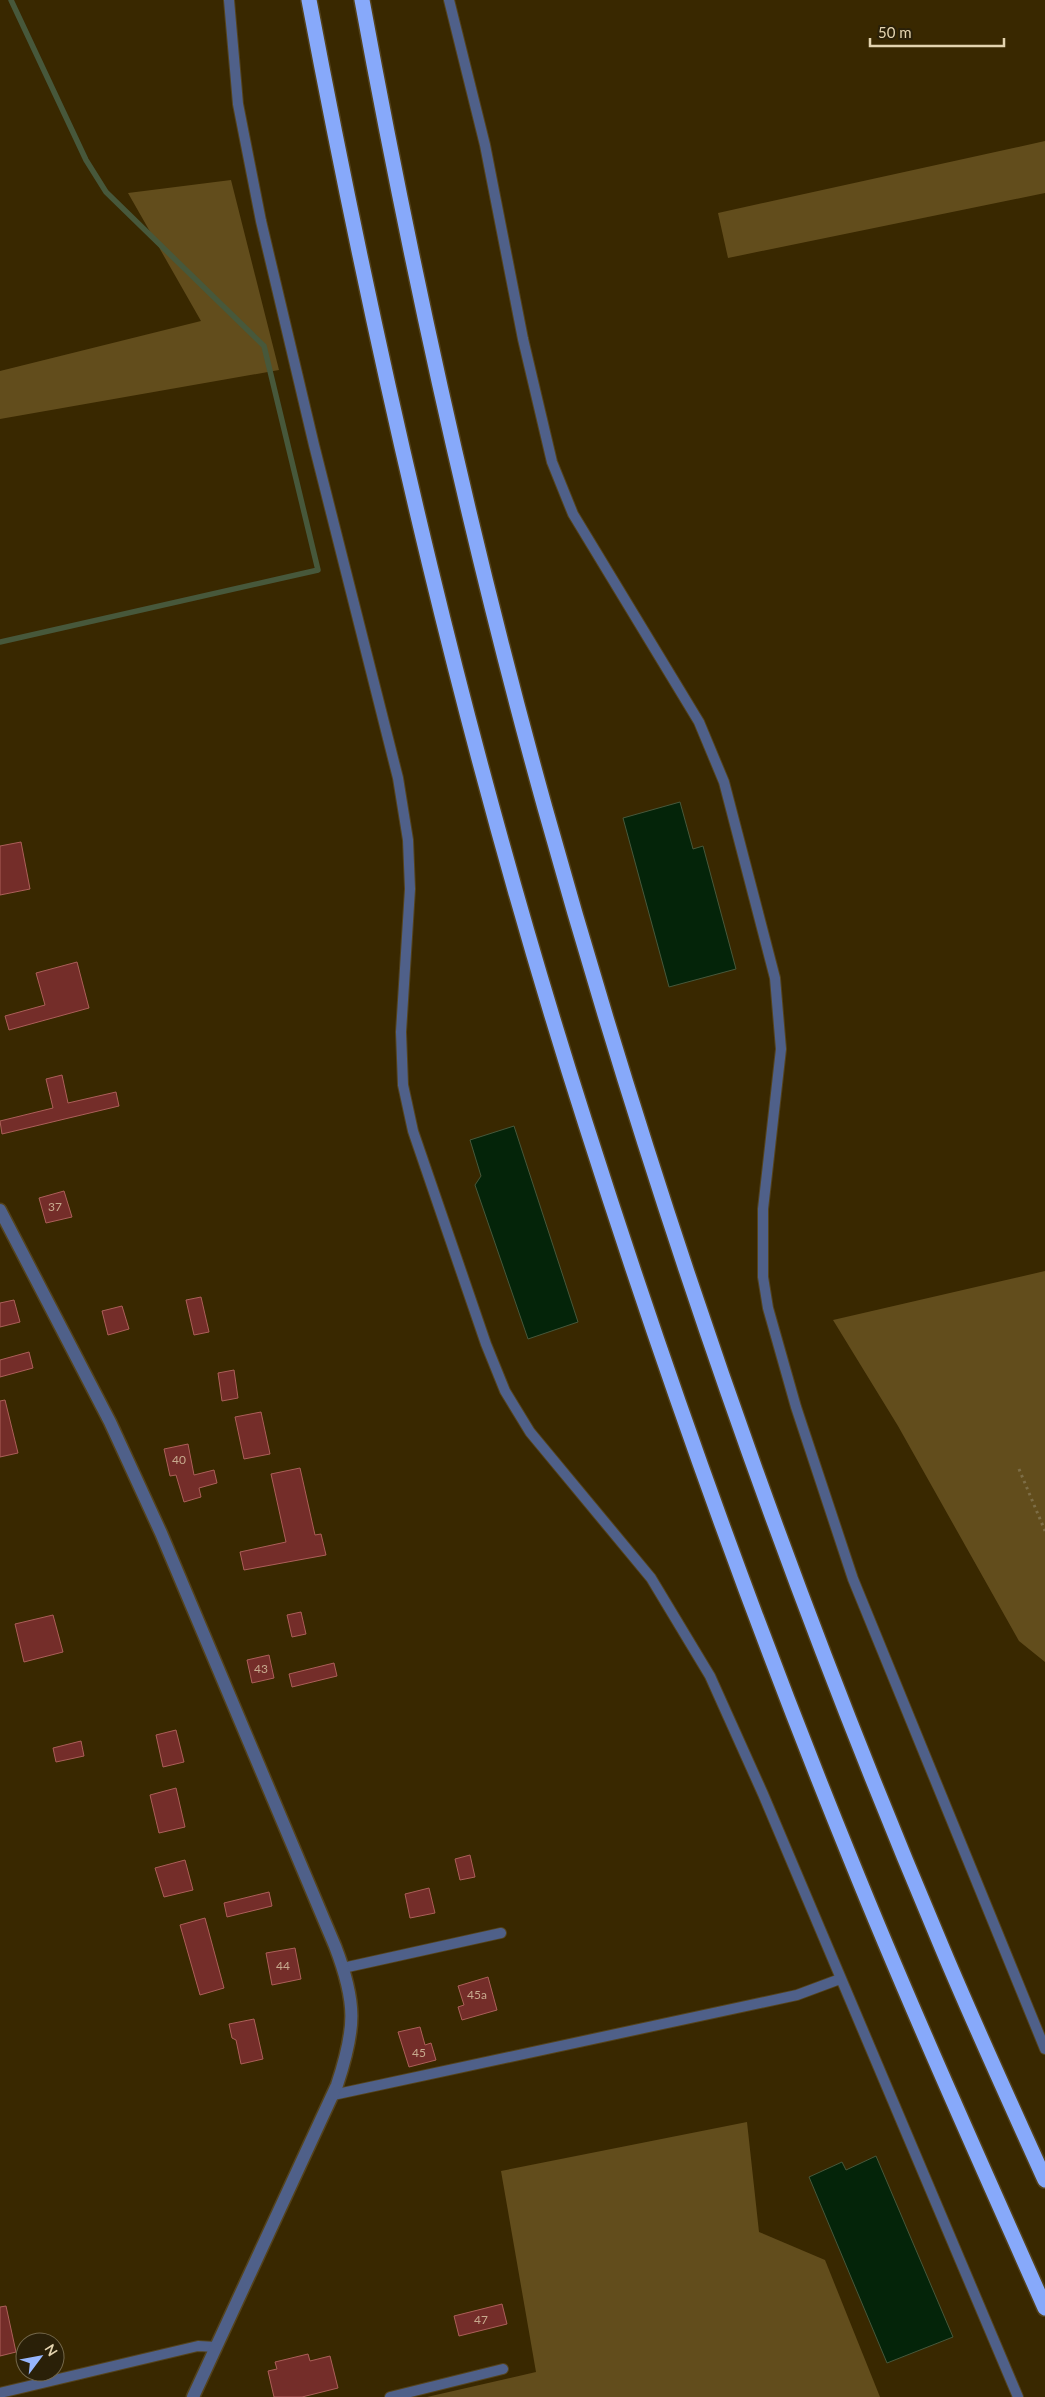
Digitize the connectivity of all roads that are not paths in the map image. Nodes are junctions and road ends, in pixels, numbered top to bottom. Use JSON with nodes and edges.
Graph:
{"nodes":[{"id":1,"x":229,"y":0,"type":"edge"},
{"id":2,"x":309,"y":0,"type":"edge"},
{"id":3,"x":362,"y":0,"type":"edge"},
{"id":4,"x":449,"y":0,"type":"edge"},
{"id":5,"x":0,"y":1210,"type":"edge"},
{"id":6,"x":501,"y":1933,"type":"dead end"},
{"id":7,"x":343,"y":1968,"type":"junction"},
{"id":8,"x":840,"y":1979,"type":"junction"},
{"id":9,"x":1045,"y":2049,"type":"edge"},
{"id":10,"x":333,"y":2095,"type":"junction"},
{"id":11,"x":1045,"y":2180,"type":"edge"},
{"id":12,"x":1045,"y":2308,"type":"edge"},
{"id":13,"x":216,"y":2347,"type":"junction"},
{"id":14,"x":502,"y":2369,"type":"dead end"},
{"id":15,"x":0,"y":2393,"type":"edge"},
{"id":16,"x":193,"y":2397,"type":"edge"},
{"id":17,"x":390,"y":2397,"type":"edge"},
{"id":18,"x":1018,"y":2397,"type":"edge"}],
"edges":[{"from":1,"to":8,"type":"lane"},
{"from":2,"to":12,"type":"highway"},
{"from":3,"to":11,"type":"highway"},
{"from":4,"to":9,"type":"lane"},
{"from":5,"to":7,"type":"street"},
{"from":6,"to":7,"type":"lane"},
{"from":7,"to":10,"type":"street"},
{"from":8,"to":10,"type":"lane"},
{"from":8,"to":18,"type":"lane"},
{"from":10,"to":13,"type":"street"},
{"from":13,"to":15,"type":"lane"},
{"from":13,"to":16,"type":"street"},
{"from":14,"to":17,"type":"lane"}]}
